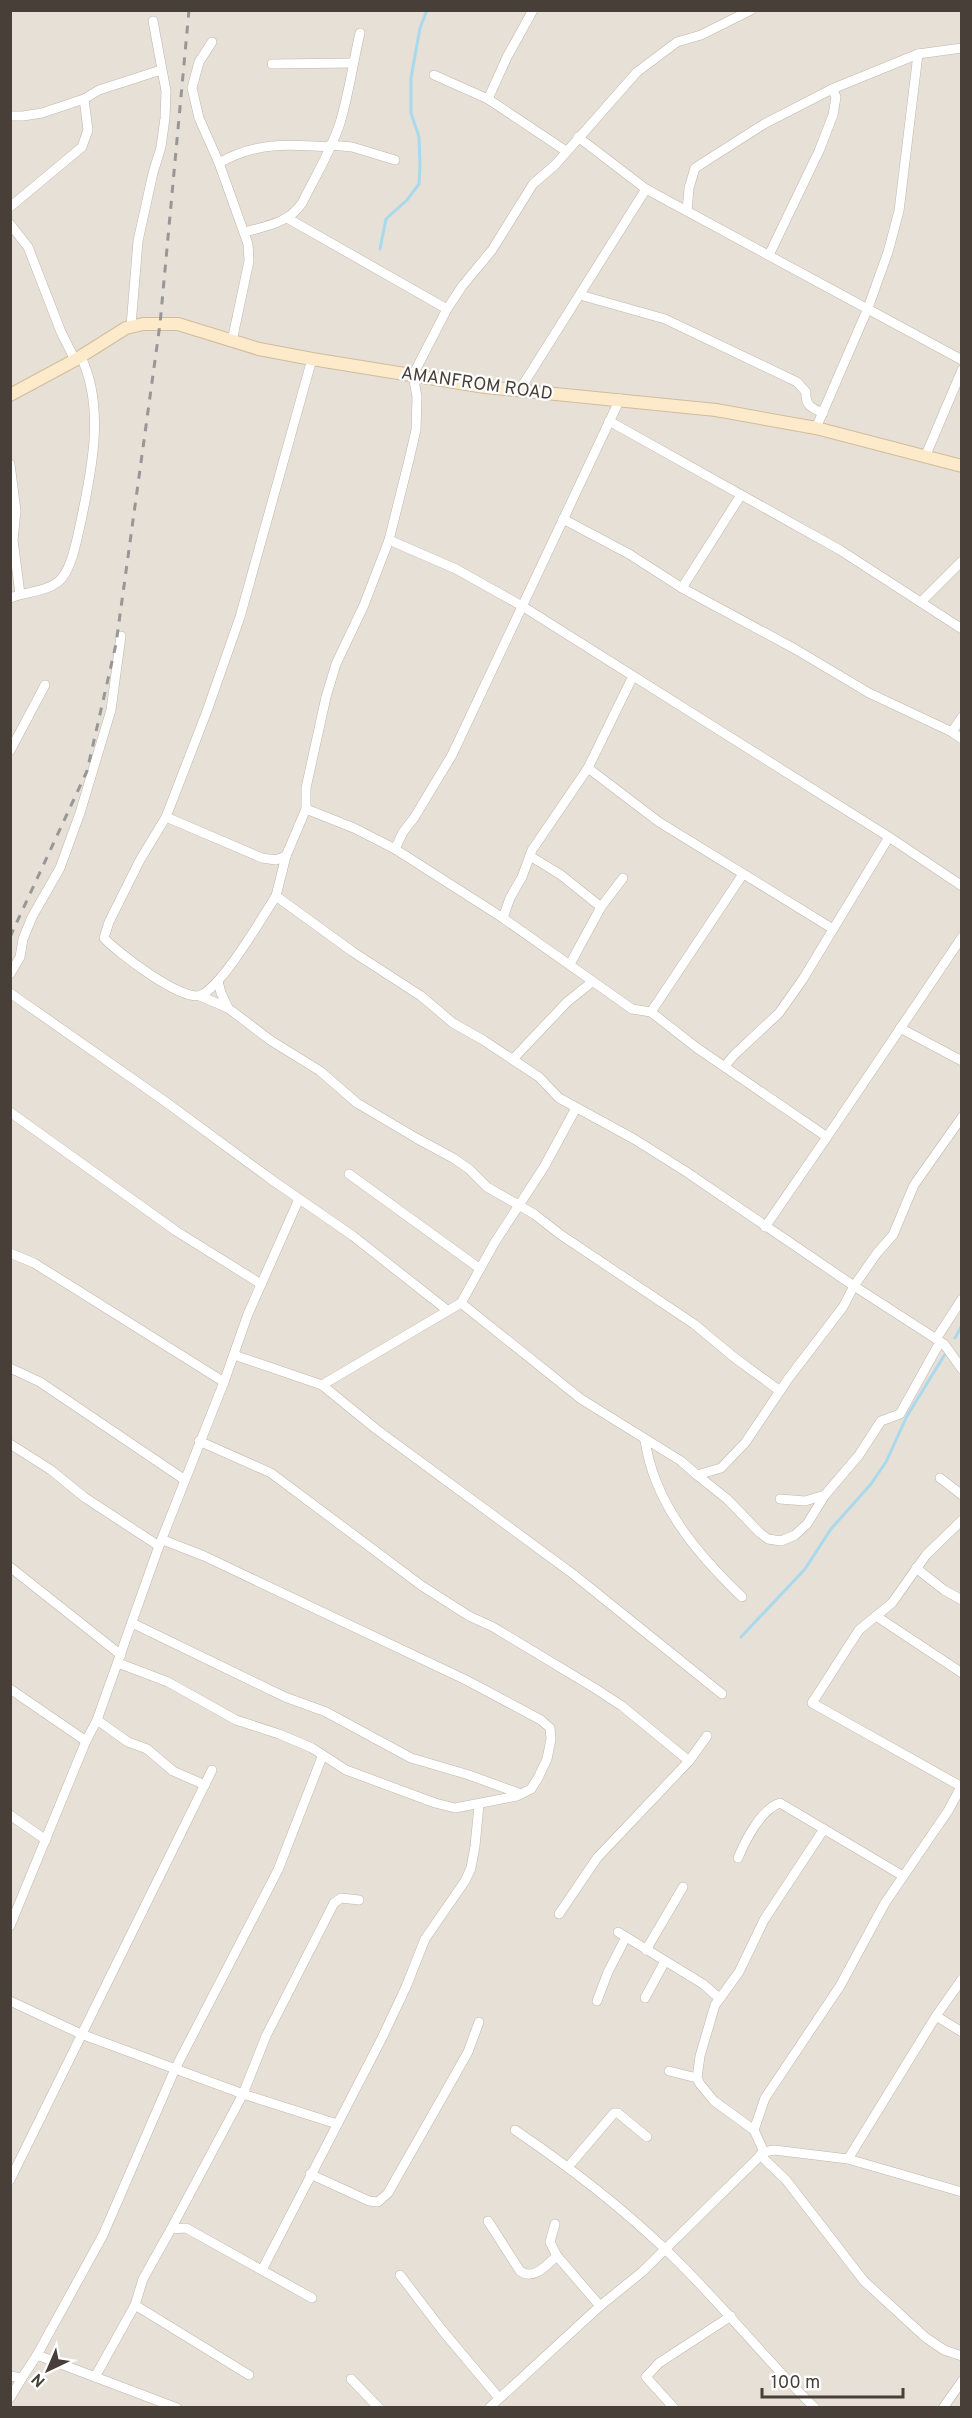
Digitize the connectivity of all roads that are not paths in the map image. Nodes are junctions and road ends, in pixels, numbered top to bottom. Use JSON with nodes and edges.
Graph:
{"nodes":[{"id":1,"x":533,"y":10,"type":"edge"},
{"id":2,"x":751,"y":10,"type":"edge"},
{"id":3,"x":153,"y":21,"type":"dead end"},
{"id":4,"x":360,"y":33,"type":"dead end"},
{"id":5,"x":212,"y":42,"type":"dead end"},
{"id":6,"x":962,"y":48,"type":"edge"},
{"id":7,"x":918,"y":54,"type":"junction"},
{"id":8,"x":352,"y":63,"type":"junction"},
{"id":9,"x":272,"y":64,"type":"dead end"},
{"id":10,"x":161,"y":70,"type":"junction"},
{"id":11,"x":434,"y":75,"type":"dead end"},
{"id":12,"x":832,"y":89,"type":"junction"},
{"id":13,"x":84,"y":99,"type":"junction"},
{"id":14,"x":488,"y":99,"type":"junction"},
{"id":15,"x":10,"y":116,"type":"edge"},
{"id":16,"x":578,"y":137,"type":"junction"},
{"id":17,"x":330,"y":146,"type":"junction"},
{"id":18,"x":566,"y":151,"type":"junction"},
{"id":19,"x":395,"y":160,"type":"dead end"},
{"id":20,"x":219,"y":163,"type":"junction"},
{"id":21,"x":646,"y":189,"type":"junction"},
{"id":22,"x":10,"y":207,"type":"edge"},
{"id":23,"x":687,"y":211,"type":"junction"},
{"id":24,"x":287,"y":218,"type":"junction"},
{"id":25,"x":10,"y":224,"type":"edge"},
{"id":26,"x":245,"y":232,"type":"junction"},
{"id":27,"x":769,"y":255,"type":"junction"},
{"id":28,"x":580,"y":294,"type":"junction"},
{"id":29,"x":868,"y":308,"type":"junction"},
{"id":30,"x":447,"y":309,"type":"junction"},
{"id":31,"x":131,"y":326,"type":"junction"},
{"id":32,"x":232,"y":341,"type":"junction"},
{"id":33,"x":78,"y":358,"type":"junction"},
{"id":34,"x":312,"y":359,"type":"junction"},
{"id":35,"x":962,"y":360,"type":"edge"},
{"id":36,"x":962,"y":370,"type":"edge"},
{"id":37,"x":413,"y":375,"type":"junction"},
{"id":38,"x":519,"y":391,"type":"junction"},
{"id":39,"x":10,"y":395,"type":"edge"},
{"id":40,"x":620,"y":399,"type":"junction"},
{"id":41,"x":823,"y":413,"type":"junction"},
{"id":42,"x":609,"y":421,"type":"junction"},
{"id":43,"x":816,"y":428,"type":"junction"},
{"id":44,"x":925,"y":457,"type":"junction"},
{"id":45,"x":10,"y":464,"type":"edge"},
{"id":46,"x":962,"y":466,"type":"edge"},
{"id":47,"x":741,"y":495,"type":"junction"},
{"id":48,"x":563,"y":519,"type":"junction"},
{"id":49,"x":389,"y":540,"type":"junction"},
{"id":50,"x":962,"y":561,"type":"edge"},
{"id":51,"x":682,"y":588,"type":"junction"},
{"id":52,"x":20,"y":594,"type":"junction"},
{"id":53,"x":10,"y":598,"type":"edge"},
{"id":54,"x":921,"y":602,"type":"junction"},
{"id":55,"x":522,"y":606,"type":"junction"},
{"id":56,"x":962,"y":629,"type":"edge"},
{"id":57,"x":121,"y":636,"type":"dead end"},
{"id":58,"x":633,"y":676,"type":"junction"},
{"id":59,"x":45,"y":685,"type":"dead end"},
{"id":60,"x":962,"y":717,"type":"edge"},
{"id":61,"x":952,"y":732,"type":"junction"},
{"id":62,"x":962,"y":740,"type":"edge"},
{"id":63,"x":11,"y":746,"type":"edge"},
{"id":64,"x":588,"y":768,"type":"junction"},
{"id":65,"x":306,"y":809,"type":"junction"},
{"id":66,"x":166,"y":817,"type":"junction"},
{"id":67,"x":889,"y":837,"type":"junction"},
{"id":68,"x":394,"y":849,"type":"junction"},
{"id":69,"x":286,"y":856,"type":"junction"},
{"id":70,"x":530,"y":856,"type":"junction"},
{"id":71,"x":276,"y":860,"type":"junction"},
{"id":72,"x":284,"y":868,"type":"junction"},
{"id":73,"x":742,"y":874,"type":"junction"},
{"id":74,"x":623,"y":878,"type":"dead end"},
{"id":75,"x":962,"y":886,"type":"edge"},
{"id":76,"x":276,"y":896,"type":"junction"},
{"id":77,"x":602,"y":907,"type":"junction"},
{"id":78,"x":503,"y":918,"type":"junction"},
{"id":79,"x":833,"y":929,"type":"junction"},
{"id":80,"x":962,"y":937,"type":"edge"},
{"id":81,"x":570,"y":964,"type":"junction"},
{"id":82,"x":10,"y":974,"type":"edge"},
{"id":83,"x":218,"y":981,"type":"junction"},
{"id":84,"x":592,"y":982,"type":"junction"},
{"id":85,"x":10,"y":993,"type":"edge"},
{"id":86,"x":200,"y":996,"type":"junction"},
{"id":87,"x":228,"y":1008,"type":"junction"},
{"id":88,"x":651,"y":1012,"type":"junction"},
{"id":89,"x":900,"y":1028,"type":"junction"},
{"id":90,"x":513,"y":1059,"type":"junction"},
{"id":91,"x":962,"y":1060,"type":"edge"},
{"id":92,"x":725,"y":1066,"type":"junction"},
{"id":93,"x":576,"y":1108,"type":"junction"},
{"id":94,"x":10,"y":1112,"type":"edge"},
{"id":95,"x":962,"y":1117,"type":"edge"},
{"id":96,"x":827,"y":1137,"type":"junction"},
{"id":97,"x":349,"y":1174,"type":"dead end"},
{"id":98,"x":299,"y":1199,"type":"junction"},
{"id":99,"x":518,"y":1204,"type":"junction"},
{"id":100,"x":765,"y":1227,"type":"junction"},
{"id":101,"x":10,"y":1253,"type":"edge"},
{"id":102,"x":479,"y":1268,"type":"junction"},
{"id":103,"x":261,"y":1284,"type":"junction"},
{"id":104,"x":854,"y":1286,"type":"junction"},
{"id":105,"x":962,"y":1299,"type":"edge"},
{"id":106,"x":460,"y":1303,"type":"junction"},
{"id":107,"x":447,"y":1310,"type":"junction"},
{"id":108,"x":938,"y":1340,"type":"junction"},
{"id":109,"x":234,"y":1355,"type":"junction"},
{"id":110,"x":10,"y":1368,"type":"edge"},
{"id":111,"x":962,"y":1369,"type":"edge"},
{"id":112,"x":224,"y":1382,"type":"junction"},
{"id":113,"x":322,"y":1385,"type":"junction"},
{"id":114,"x":780,"y":1391,"type":"junction"},
{"id":115,"x":645,"y":1440,"type":"junction"},
{"id":116,"x":199,"y":1441,"type":"junction"},
{"id":117,"x":10,"y":1444,"type":"edge"},
{"id":118,"x":697,"y":1475,"type":"junction"},
{"id":119,"x":940,"y":1478,"type":"dead end"},
{"id":120,"x":185,"y":1480,"type":"junction"},
{"id":121,"x":825,"y":1495,"type":"junction"},
{"id":122,"x":962,"y":1495,"type":"edge"},
{"id":123,"x":780,"y":1499,"type":"dead end"},
{"id":124,"x":962,"y":1520,"type":"edge"},
{"id":125,"x":161,"y":1543,"type":"junction"},
{"id":126,"x":10,"y":1567,"type":"edge"},
{"id":127,"x":916,"y":1568,"type":"junction"},
{"id":128,"x":742,"y":1597,"type":"dead end"},
{"id":129,"x":962,"y":1600,"type":"edge"},
{"id":130,"x":876,"y":1616,"type":"junction"},
{"id":131,"x":132,"y":1623,"type":"junction"},
{"id":132,"x":119,"y":1659,"type":"junction"},
{"id":133,"x":962,"y":1672,"type":"edge"},
{"id":134,"x":10,"y":1689,"type":"edge"},
{"id":135,"x":722,"y":1694,"type":"dead end"},
{"id":136,"x":97,"y":1720,"type":"junction"},
{"id":137,"x":707,"y":1736,"type":"dead end"},
{"id":138,"x":86,"y":1741,"type":"junction"},
{"id":139,"x":322,"y":1757,"type":"junction"},
{"id":140,"x":689,"y":1761,"type":"junction"},
{"id":141,"x":212,"y":1770,"type":"dead end"},
{"id":142,"x":205,"y":1785,"type":"junction"},
{"id":143,"x":961,"y":1787,"type":"edge"},
{"id":144,"x":521,"y":1794,"type":"junction"},
{"id":145,"x":479,"y":1805,"type":"junction"},
{"id":146,"x":10,"y":1815,"type":"edge"},
{"id":147,"x":824,"y":1829,"type":"junction"},
{"id":148,"x":46,"y":1840,"type":"junction"},
{"id":149,"x":738,"y":1858,"type":"dead end"},
{"id":150,"x":903,"y":1876,"type":"junction"},
{"id":151,"x":683,"y":1887,"type":"dead end"},
{"id":152,"x":359,"y":1900,"type":"dead end"},
{"id":153,"x":559,"y":1914,"type":"dead end"},
{"id":154,"x":10,"y":1926,"type":"edge"},
{"id":155,"x":646,"y":1950,"type":"junction"},
{"id":156,"x":664,"y":1961,"type":"junction"},
{"id":157,"x":962,"y":1979,"type":"edge"},
{"id":158,"x":645,"y":1998,"type":"dead end"},
{"id":159,"x":719,"y":1998,"type":"junction"},
{"id":160,"x":10,"y":2001,"type":"edge"},
{"id":161,"x":597,"y":2001,"type":"dead end"},
{"id":162,"x":936,"y":2016,"type":"junction"},
{"id":163,"x":479,"y":2022,"type":"dead end"},
{"id":164,"x":962,"y":2032,"type":"edge"},
{"id":165,"x":81,"y":2034,"type":"junction"},
{"id":166,"x":174,"y":2070,"type":"junction"},
{"id":167,"x":669,"y":2071,"type":"dead end"},
{"id":168,"x":697,"y":2078,"type":"junction"},
{"id":169,"x":243,"y":2094,"type":"junction"},
{"id":170,"x":337,"y":2124,"type":"junction"},
{"id":171,"x":515,"y":2130,"type":"dead end"},
{"id":172,"x":754,"y":2130,"type":"junction"},
{"id":173,"x":647,"y":2137,"type":"dead end"},
{"id":174,"x":762,"y":2154,"type":"junction"},
{"id":175,"x":849,"y":2159,"type":"junction"},
{"id":176,"x":568,"y":2167,"type":"junction"},
{"id":177,"x":310,"y":2174,"type":"junction"},
{"id":178,"x":10,"y":2180,"type":"edge"},
{"id":179,"x":962,"y":2192,"type":"edge"},
{"id":180,"x":488,"y":2221,"type":"dead end"},
{"id":181,"x":555,"y":2224,"type":"dead end"},
{"id":182,"x":171,"y":2229,"type":"junction"},
{"id":183,"x":665,"y":2248,"type":"junction"},
{"id":184,"x":557,"y":2256,"type":"junction"},
{"id":185,"x":262,"y":2270,"type":"junction"},
{"id":186,"x":400,"y":2276,"type":"dead end"},
{"id":187,"x":312,"y":2298,"type":"dead end"},
{"id":188,"x":135,"y":2305,"type":"junction"},
{"id":189,"x":600,"y":2306,"type":"junction"},
{"id":190,"x":731,"y":2316,"type":"junction"},
{"id":191,"x":37,"y":2355,"type":"junction"},
{"id":192,"x":962,"y":2356,"type":"edge"},
{"id":193,"x":249,"y":2375,"type":"dead end"},
{"id":194,"x":10,"y":2376,"type":"edge"},
{"id":195,"x":95,"y":2377,"type":"junction"},
{"id":196,"x":22,"y":2378,"type":"junction"},
{"id":197,"x":351,"y":2379,"type":"dead end"},
{"id":198,"x":962,"y":2381,"type":"edge"},
{"id":199,"x":10,"y":2398,"type":"edge"},
{"id":200,"x":499,"y":2398,"type":"junction"},
{"id":201,"x":177,"y":2408,"type":"edge"},
{"id":202,"x":379,"y":2408,"type":"edge"},
{"id":203,"x":489,"y":2408,"type":"edge"},
{"id":204,"x":674,"y":2408,"type":"edge"},
{"id":205,"x":815,"y":2408,"type":"edge"},
{"id":206,"x":943,"y":2408,"type":"edge"}],
"edges":[{"from":1,"to":14,"type":"street"},
{"from":2,"to":16,"type":"street"},
{"from":3,"to":10,"type":"street"},
{"from":4,"to":8,"type":"street"},
{"from":5,"to":20,"type":"street"},
{"from":6,"to":7,"type":"street"},
{"from":7,"to":12,"type":"street"},
{"from":7,"to":29,"type":"street"},
{"from":8,"to":9,"type":"street"},
{"from":8,"to":17,"type":"street"},
{"from":10,"to":13,"type":"street"},
{"from":10,"to":31,"type":"street"},
{"from":11,"to":14,"type":"street"},
{"from":12,"to":23,"type":"street"},
{"from":12,"to":27,"type":"street"},
{"from":13,"to":15,"type":"street"},
{"from":13,"to":22,"type":"street"},
{"from":14,"to":18,"type":"street"},
{"from":16,"to":18,"type":"street"},
{"from":16,"to":21,"type":"street"},
{"from":17,"to":19,"type":"street"},
{"from":17,"to":20,"type":"street"},
{"from":17,"to":24,"type":"street"},
{"from":18,"to":30,"type":"street"},
{"from":20,"to":26,"type":"street"},
{"from":21,"to":23,"type":"street"},
{"from":21,"to":28,"type":"street"},
{"from":23,"to":27,"type":"street"},
{"from":24,"to":26,"type":"street"},
{"from":24,"to":30,"type":"street"},
{"from":25,"to":33,"type":"street"},
{"from":26,"to":32,"type":"street"},
{"from":27,"to":29,"type":"street"},
{"from":28,"to":38,"type":"street"},
{"from":28,"to":41,"type":"street"},
{"from":29,"to":35,"type":"street"},
{"from":29,"to":41,"type":"street"},
{"from":30,"to":37,"type":"street"},
{"from":31,"to":32,"type":"street","name":"AMANFROM ROAD"},
{"from":31,"to":33,"type":"street","name":"AMANFROM ROAD"},
{"from":32,"to":34,"type":"street","name":"AMANFROM ROAD"},
{"from":33,"to":39,"type":"street","name":"AMANFROM ROAD"},
{"from":33,"to":52,"type":"street"},
{"from":34,"to":37,"type":"street","name":"AMANFROM ROAD"},
{"from":34,"to":66,"type":"street"},
{"from":36,"to":44,"type":"street"},
{"from":37,"to":38,"type":"street","name":"AMANFROM ROAD"},
{"from":37,"to":49,"type":"street"},
{"from":38,"to":40,"type":"street","name":"AMANFROM ROAD"},
{"from":40,"to":42,"type":"street"},
{"from":40,"to":43,"type":"street","name":"AMANFROM ROAD"},
{"from":41,"to":43,"type":"street"},
{"from":42,"to":47,"type":"street"},
{"from":42,"to":48,"type":"street"},
{"from":43,"to":44,"type":"street","name":"AMANFROM ROAD"},
{"from":44,"to":46,"type":"street","name":"AMANFROM ROAD"},
{"from":45,"to":52,"type":"street"},
{"from":47,"to":51,"type":"street"},
{"from":47,"to":54,"type":"street"},
{"from":48,"to":51,"type":"street"},
{"from":48,"to":55,"type":"street"},
{"from":49,"to":55,"type":"street"},
{"from":49,"to":65,"type":"street"},
{"from":50,"to":54,"type":"street"},
{"from":51,"to":61,"type":"street"},
{"from":52,"to":53,"type":"street"},
{"from":54,"to":56,"type":"street"},
{"from":55,"to":58,"type":"street"},
{"from":55,"to":68,"type":"street"},
{"from":57,"to":82,"type":"street"},
{"from":58,"to":64,"type":"street"},
{"from":58,"to":67,"type":"street"},
{"from":59,"to":63,"type":"street"},
{"from":60,"to":61,"type":"street"},
{"from":61,"to":62,"type":"street"},
{"from":64,"to":70,"type":"street"},
{"from":64,"to":73,"type":"street"},
{"from":65,"to":68,"type":"street"},
{"from":65,"to":69,"type":"street"},
{"from":66,"to":71,"type":"street"},
{"from":66,"to":86,"type":"street"},
{"from":67,"to":75,"type":"street"},
{"from":67,"to":79,"type":"street"},
{"from":68,"to":78,"type":"street"},
{"from":69,"to":71,"type":"street"},
{"from":69,"to":72,"type":"street"},
{"from":70,"to":77,"type":"street"},
{"from":70,"to":78,"type":"street"},
{"from":71,"to":72,"type":"street"},
{"from":72,"to":76,"type":"street"},
{"from":73,"to":79,"type":"street"},
{"from":73,"to":88,"type":"street"},
{"from":74,"to":77,"type":"street"},
{"from":76,"to":83,"type":"street"},
{"from":76,"to":90,"type":"street"},
{"from":77,"to":81,"type":"street"},
{"from":78,"to":81,"type":"street"},
{"from":79,"to":92,"type":"street"},
{"from":80,"to":89,"type":"street"},
{"from":81,"to":84,"type":"street"},
{"from":83,"to":86,"type":"street"},
{"from":83,"to":87,"type":"street"},
{"from":84,"to":88,"type":"street"},
{"from":84,"to":90,"type":"street"},
{"from":85,"to":98,"type":"street"},
{"from":86,"to":87,"type":"street"},
{"from":87,"to":99,"type":"street"},
{"from":88,"to":92,"type":"street"},
{"from":89,"to":91,"type":"street"},
{"from":89,"to":96,"type":"street"},
{"from":90,"to":93,"type":"street"},
{"from":92,"to":96,"type":"street"},
{"from":93,"to":99,"type":"street"},
{"from":93,"to":100,"type":"street"},
{"from":94,"to":103,"type":"street"},
{"from":95,"to":104,"type":"street"},
{"from":96,"to":100,"type":"street"},
{"from":97,"to":102,"type":"street"},
{"from":98,"to":103,"type":"street"},
{"from":98,"to":107,"type":"street"},
{"from":99,"to":102,"type":"street"},
{"from":99,"to":114,"type":"street"},
{"from":100,"to":104,"type":"street"},
{"from":101,"to":112,"type":"street"},
{"from":102,"to":106,"type":"street"},
{"from":103,"to":109,"type":"street"},
{"from":104,"to":108,"type":"street"},
{"from":104,"to":114,"type":"street"},
{"from":105,"to":108,"type":"street"},
{"from":106,"to":107,"type":"street"},
{"from":106,"to":115,"type":"street"},
{"from":107,"to":113,"type":"street"},
{"from":108,"to":111,"type":"street"},
{"from":108,"to":121,"type":"street"},
{"from":109,"to":112,"type":"street"},
{"from":109,"to":113,"type":"street"},
{"from":110,"to":120,"type":"street"},
{"from":112,"to":116,"type":"street"},
{"from":113,"to":135,"type":"street"},
{"from":114,"to":118,"type":"street"},
{"from":115,"to":118,"type":"street"},
{"from":115,"to":128,"type":"street"},
{"from":116,"to":120,"type":"street"},
{"from":116,"to":140,"type":"street"},
{"from":117,"to":125,"type":"street"},
{"from":118,"to":121,"type":"street"},
{"from":119,"to":122,"type":"street"},
{"from":120,"to":125,"type":"street"},
{"from":121,"to":123,"type":"street"},
{"from":124,"to":127,"type":"street"},
{"from":125,"to":131,"type":"street"},
{"from":125,"to":144,"type":"street"},
{"from":126,"to":132,"type":"street"},
{"from":127,"to":129,"type":"street"},
{"from":127,"to":130,"type":"street"},
{"from":130,"to":133,"type":"street"},
{"from":130,"to":143,"type":"street"},
{"from":131,"to":132,"type":"street"},
{"from":131,"to":144,"type":"street"},
{"from":132,"to":136,"type":"street"},
{"from":132,"to":139,"type":"street"},
{"from":134,"to":138,"type":"street"},
{"from":136,"to":138,"type":"street"},
{"from":136,"to":142,"type":"street"},
{"from":137,"to":140,"type":"street"},
{"from":138,"to":148,"type":"street"},
{"from":139,"to":145,"type":"street"},
{"from":139,"to":166,"type":"street"},
{"from":140,"to":153,"type":"street"},
{"from":141,"to":142,"type":"street"},
{"from":142,"to":165,"type":"street"},
{"from":143,"to":150,"type":"street"},
{"from":144,"to":145,"type":"street"},
{"from":145,"to":170,"type":"street"},
{"from":146,"to":148,"type":"street"},
{"from":147,"to":149,"type":"street"},
{"from":147,"to":150,"type":"street"},
{"from":147,"to":159,"type":"street"},
{"from":148,"to":154,"type":"street"},
{"from":150,"to":172,"type":"street"},
{"from":151,"to":155,"type":"street"},
{"from":152,"to":169,"type":"street"},
{"from":155,"to":156,"type":"street"},
{"from":155,"to":161,"type":"street"},
{"from":156,"to":158,"type":"street"},
{"from":156,"to":159,"type":"street"},
{"from":157,"to":162,"type":"street"},
{"from":159,"to":168,"type":"street"},
{"from":160,"to":165,"type":"street"},
{"from":162,"to":164,"type":"street"},
{"from":162,"to":175,"type":"street"},
{"from":163,"to":177,"type":"street"},
{"from":165,"to":166,"type":"street"},
{"from":165,"to":178,"type":"street"},
{"from":166,"to":169,"type":"street"},
{"from":166,"to":191,"type":"street"},
{"from":167,"to":168,"type":"street"},
{"from":168,"to":172,"type":"street"},
{"from":169,"to":170,"type":"street"},
{"from":169,"to":182,"type":"street"},
{"from":170,"to":177,"type":"street"},
{"from":171,"to":176,"type":"street"},
{"from":172,"to":174,"type":"street"},
{"from":173,"to":176,"type":"street"},
{"from":174,"to":175,"type":"street"},
{"from":174,"to":183,"type":"street"},
{"from":174,"to":192,"type":"street"},
{"from":175,"to":179,"type":"street"},
{"from":176,"to":183,"type":"street"},
{"from":177,"to":185,"type":"street"},
{"from":180,"to":184,"type":"street"},
{"from":181,"to":184,"type":"street"},
{"from":182,"to":185,"type":"street"},
{"from":182,"to":188,"type":"street"},
{"from":183,"to":189,"type":"street"},
{"from":183,"to":190,"type":"street"},
{"from":184,"to":189,"type":"street"},
{"from":185,"to":187,"type":"street"},
{"from":186,"to":200,"type":"street"},
{"from":188,"to":193,"type":"street"},
{"from":188,"to":195,"type":"street"},
{"from":189,"to":200,"type":"street"},
{"from":190,"to":204,"type":"street"},
{"from":190,"to":205,"type":"street"},
{"from":191,"to":195,"type":"street"},
{"from":191,"to":196,"type":"street"},
{"from":194,"to":196,"type":"street"},
{"from":195,"to":201,"type":"street"},
{"from":196,"to":199,"type":"street"},
{"from":197,"to":202,"type":"street"},
{"from":198,"to":206,"type":"street"},
{"from":200,"to":203,"type":"street"}]}
